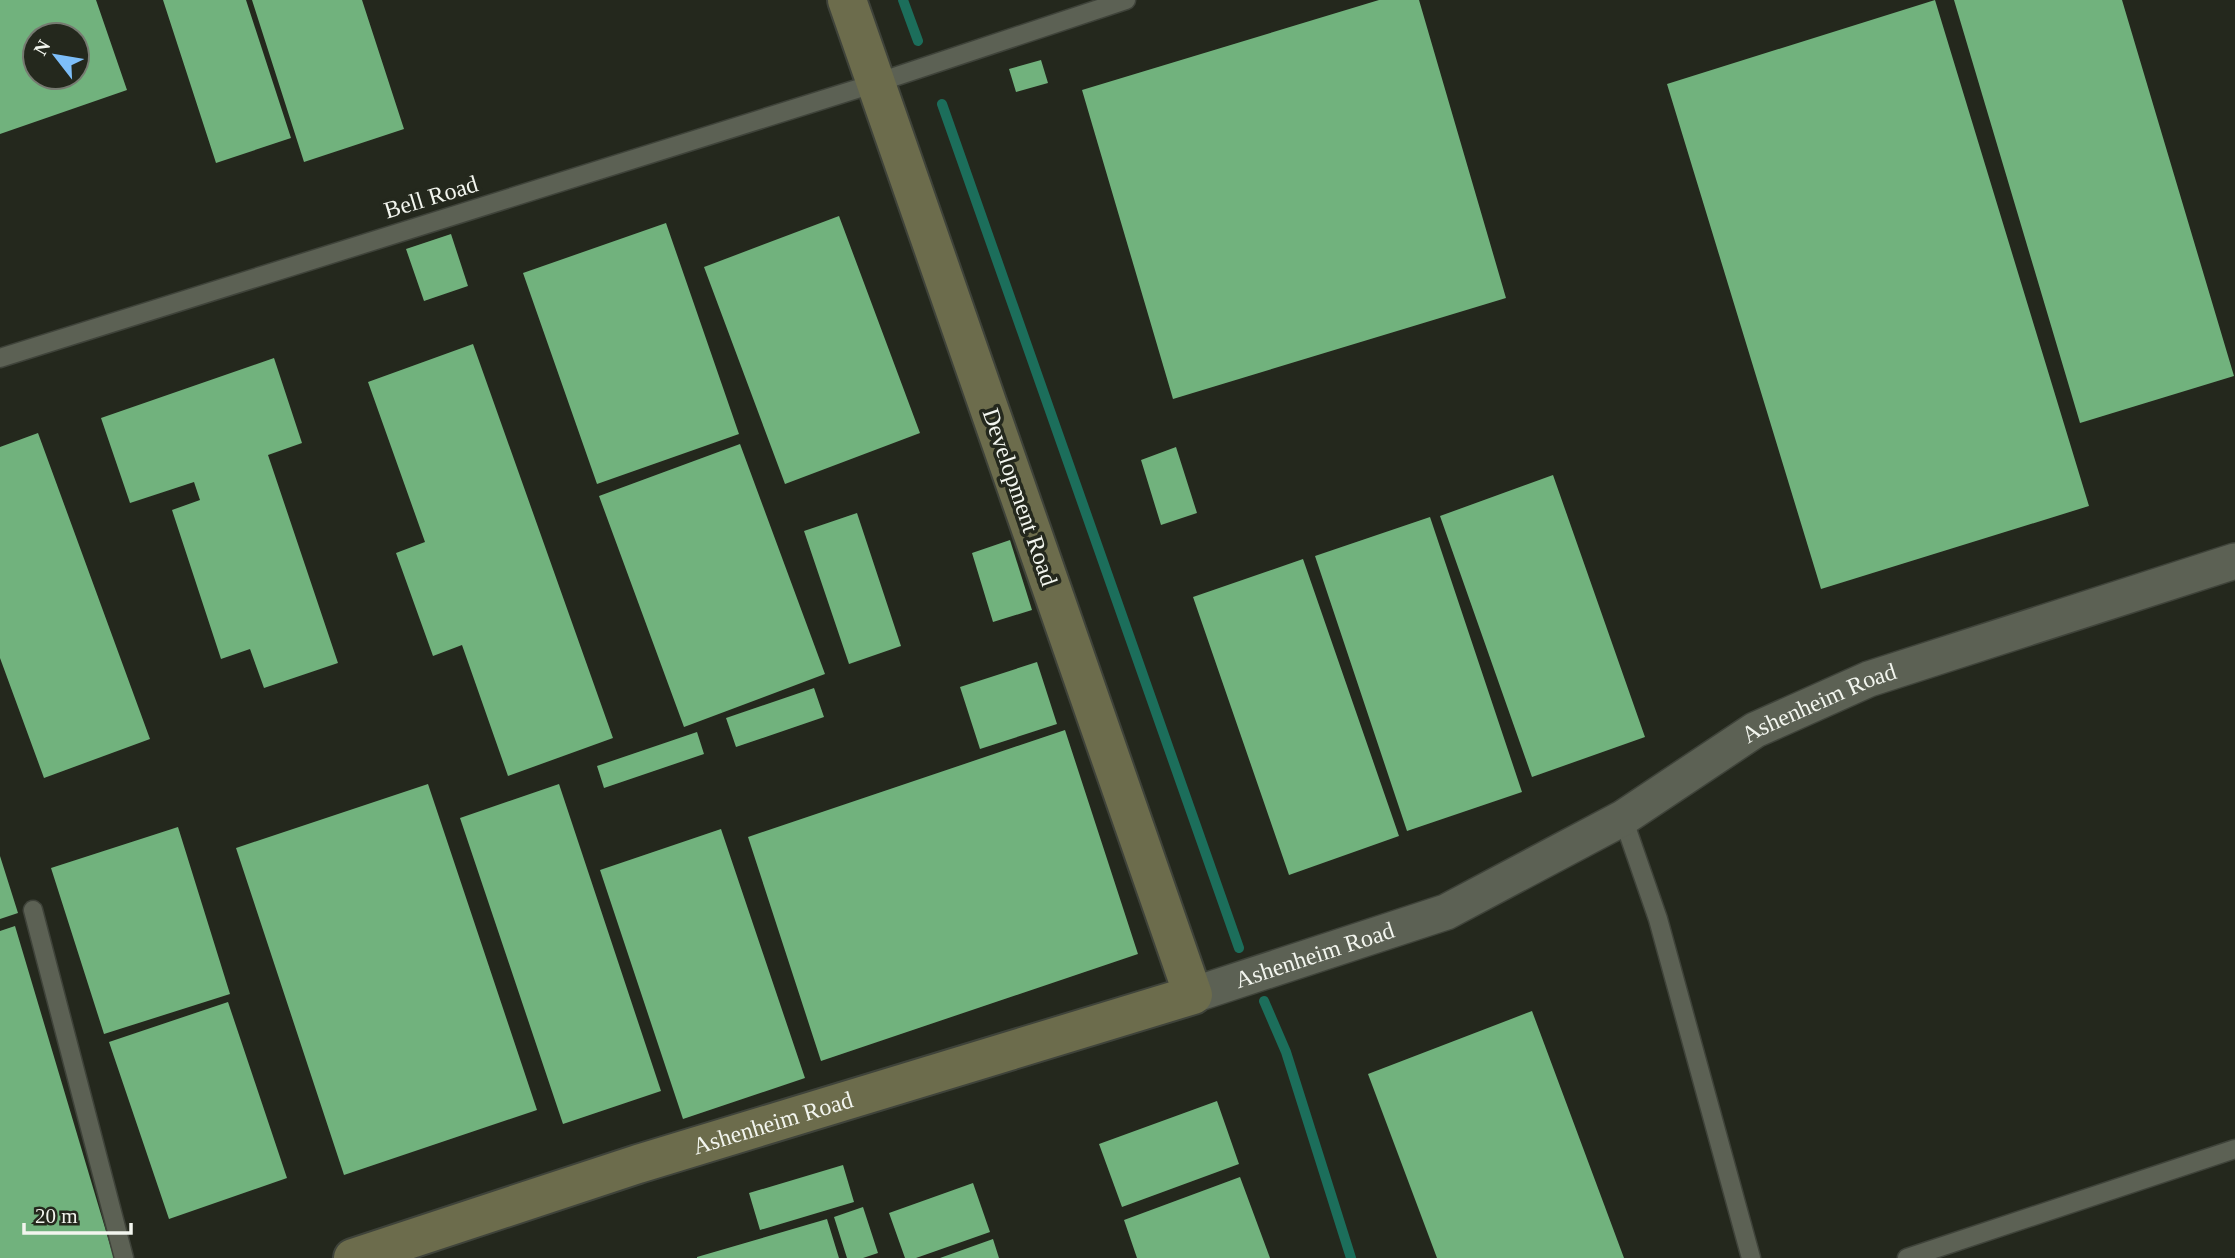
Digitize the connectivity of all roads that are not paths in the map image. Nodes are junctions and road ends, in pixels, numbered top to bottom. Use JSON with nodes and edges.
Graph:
{"nodes":[{"id":1,"x":847,"y":0,"type":"edge"},
{"id":2,"x":1126,"y":0,"type":"edge"},
{"id":3,"x":876,"y":83,"type":"junction"},
{"id":4,"x":0,"y":358,"type":"edge"},
{"id":5,"x":2234,"y":565,"type":"edge"},
{"id":6,"x":1622,"y":818,"type":"junction"},
{"id":7,"x":33,"y":910,"type":"dead end"},
{"id":8,"x":1193,"y":995,"type":"junction"},
{"id":9,"x":2235,"y":1149,"type":"edge"},
{"id":10,"x":124,"y":1258,"type":"edge"},
{"id":11,"x":353,"y":1258,"type":"edge"},
{"id":12,"x":1751,"y":1258,"type":"edge"},
{"id":13,"x":1907,"y":1258,"type":"edge"}],
"edges":[{"from":1,"to":3,"type":"street","name":"Development Road"},
{"from":2,"to":3,"type":"lane","name":"Bell Road"},
{"from":3,"to":4,"type":"lane","name":"Bell Road"},
{"from":3,"to":8,"type":"street","name":"Development Road"},
{"from":5,"to":6,"type":"street","name":"Ashenheim Road"},
{"from":6,"to":8,"type":"street","name":"Ashenheim Road"},
{"from":6,"to":12,"type":"lane"},
{"from":7,"to":10,"type":"lane"},
{"from":8,"to":11,"type":"street","name":"Ashenheim Road"},
{"from":9,"to":13,"type":"lane"}]}
